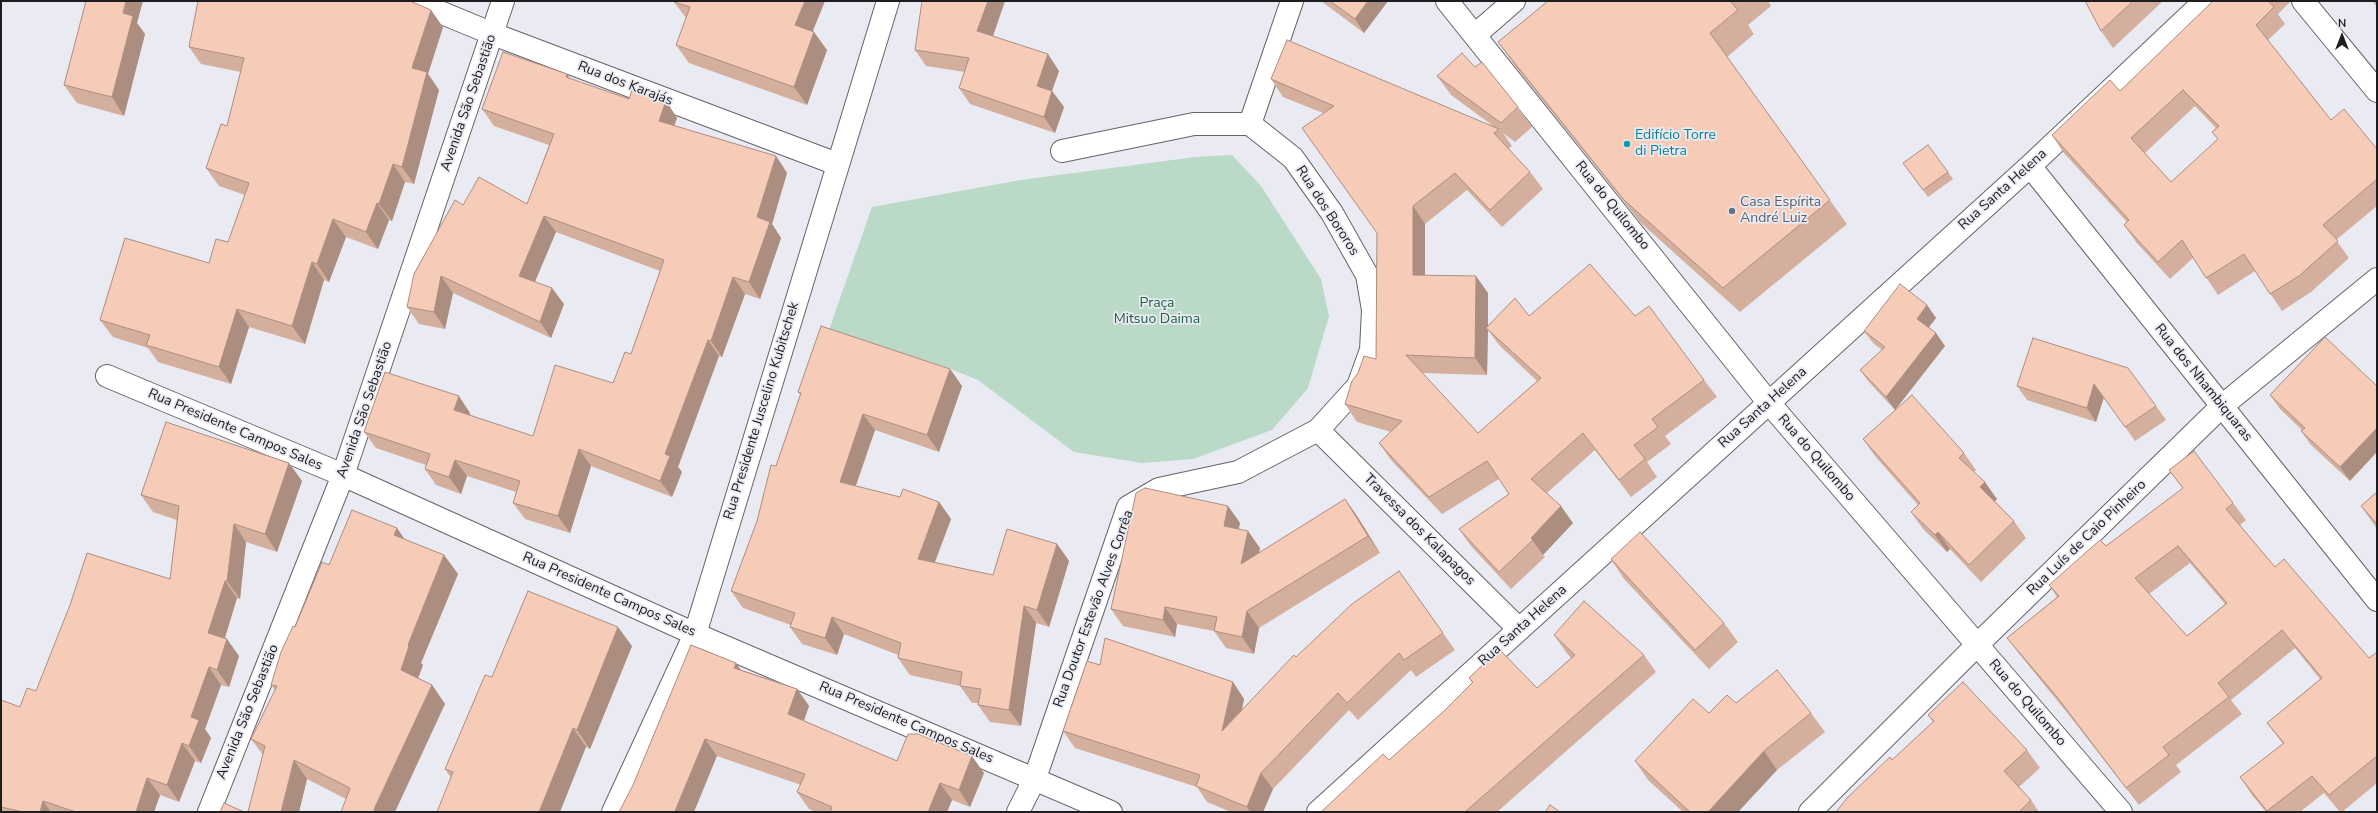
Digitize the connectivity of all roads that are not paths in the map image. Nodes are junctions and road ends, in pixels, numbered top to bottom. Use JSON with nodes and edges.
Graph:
{"nodes":[{"id":1,"x":413,"y":1,"type":"edge"},
{"id":2,"x":503,"y":1,"type":"edge"},
{"id":3,"x":888,"y":1,"type":"edge"},
{"id":4,"x":1292,"y":1,"type":"edge"},
{"id":5,"x":1446,"y":1,"type":"edge"},
{"id":6,"x":1514,"y":1,"type":"edge"},
{"id":7,"x":2205,"y":1,"type":"edge"},
{"id":8,"x":2303,"y":1,"type":"edge"},
{"id":9,"x":493,"y":34,"type":"junction"},
{"id":10,"x":1475,"y":35,"type":"junction"},
{"id":11,"x":2377,"y":91,"type":"edge"},
{"id":12,"x":1250,"y":124,"type":"junction"},
{"id":13,"x":1062,"y":151,"type":"dead end"},
{"id":14,"x":837,"y":164,"type":"junction"},
{"id":15,"x":2030,"y":166,"type":"junction"},
{"id":16,"x":2377,"y":279,"type":"edge"},
{"id":17,"x":106,"y":376,"type":"dead end"},
{"id":18,"x":1769,"y":403,"type":"junction"},
{"id":19,"x":2222,"y":406,"type":"junction"},
{"id":20,"x":1318,"y":430,"type":"junction"},
{"id":21,"x":343,"y":475,"type":"junction"},
{"id":22,"x":2377,"y":600,"type":"edge"},
{"id":23,"x":1519,"y":629,"type":"junction"},
{"id":24,"x":695,"y":634,"type":"junction"},
{"id":25,"x":1977,"y":645,"type":"junction"},
{"id":26,"x":1035,"y":778,"type":"junction"},
{"id":27,"x":209,"y":812,"type":"edge"},
{"id":28,"x":613,"y":812,"type":"edge"},
{"id":29,"x":1018,"y":812,"type":"edge"},
{"id":30,"x":1111,"y":812,"type":"edge"},
{"id":31,"x":1318,"y":812,"type":"edge"},
{"id":32,"x":1810,"y":812,"type":"edge"},
{"id":33,"x":2121,"y":812,"type":"edge"}],
"edges":[{"from":1,"to":9,"type":"street","name":"Rua dos Karajás"},
{"from":2,"to":9,"type":"street","name":"Avenida São Sebastião"},
{"from":3,"to":14,"type":"street","name":"Rua Presidente Juscelino Kubitschek"},
{"from":4,"to":12,"type":"street"},
{"from":5,"to":10,"type":"street","name":"Rua do Quilombo"},
{"from":6,"to":10,"type":"street"},
{"from":7,"to":15,"type":"street","name":"Rua Santa Helena"},
{"from":8,"to":11,"type":"street"},
{"from":9,"to":14,"type":"street","name":"Rua dos Karajás"},
{"from":9,"to":21,"type":"street","name":"Avenida São Sebastião"},
{"from":10,"to":18,"type":"street","name":"Rua do Quilombo"},
{"from":12,"to":13,"type":"street"},
{"from":12,"to":20,"type":"street","name":"Rua dos Bororos"},
{"from":14,"to":24,"type":"street","name":"Rua Presidente Juscelino Kubitschek"},
{"from":15,"to":18,"type":"street","name":"Rua Santa Helena"},
{"from":15,"to":19,"type":"street","name":"Rua dos Nhambiquaras"},
{"from":16,"to":19,"type":"street","name":"Rua Luís de Caio Pinheiro"},
{"from":17,"to":21,"type":"street","name":"Rua Presidente Campos Sales"},
{"from":18,"to":23,"type":"street","name":"Rua Santa Helena"},
{"from":18,"to":25,"type":"street","name":"Rua do Quilombo"},
{"from":19,"to":22,"type":"street","name":"Rua dos Nhambiquaras"},
{"from":19,"to":25,"type":"street","name":"Rua Luís de Caio Pinheiro"},
{"from":20,"to":23,"type":"street","name":"Travessa dos Kalapagos"},
{"from":20,"to":26,"type":"street","name":"Rua Doutor Estevão Alves Corrêa"},
{"from":21,"to":24,"type":"street","name":"Rua Presidente Campos Sales"},
{"from":21,"to":27,"type":"street","name":"Avenida São Sebastião"},
{"from":23,"to":31,"type":"street","name":"Rua Santa Helena"},
{"from":24,"to":26,"type":"street","name":"Rua Presidente Campos Sales"},
{"from":24,"to":28,"type":"street","name":"Rua Presidente Juscelino Kubitschek"},
{"from":25,"to":32,"type":"street","name":"Rua Luís de Caio Pinheiro"},
{"from":25,"to":33,"type":"street","name":"Rua do Quilombo"},
{"from":26,"to":29,"type":"street","name":"Rua Doutor Estevão Alves Corrêa"},
{"from":26,"to":30,"type":"street","name":"Rua Presidente Campos Sales"}]}
